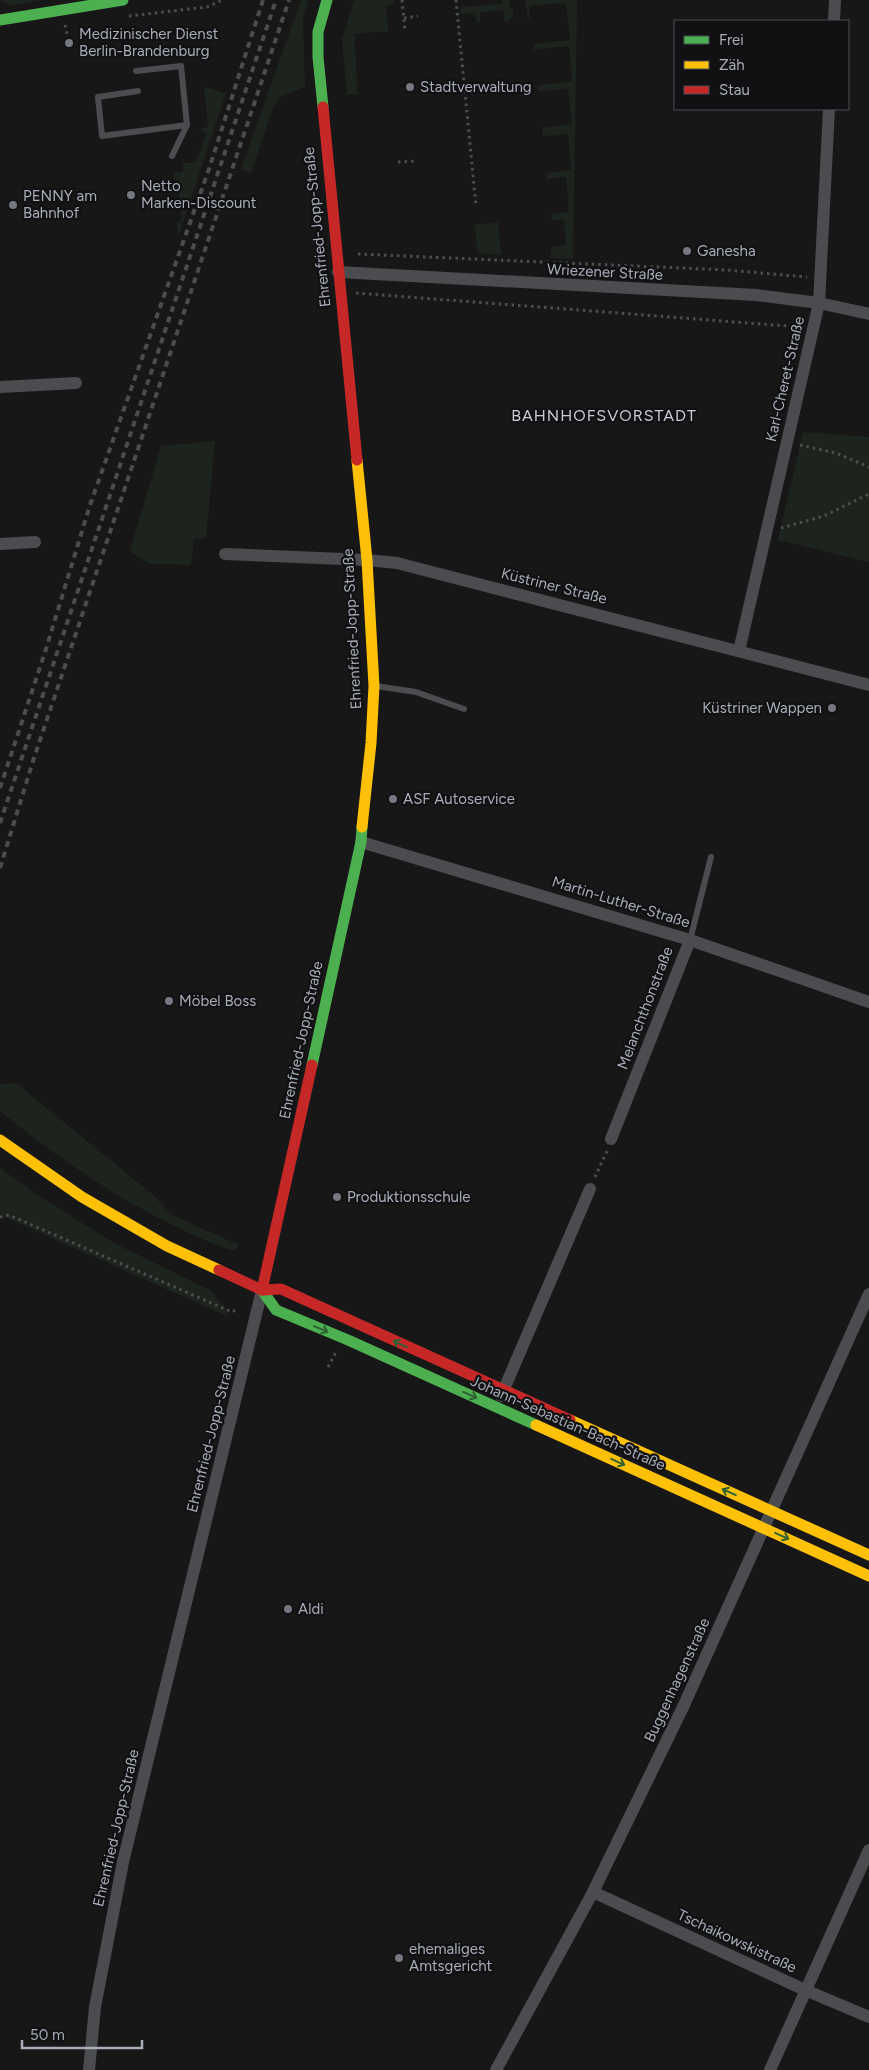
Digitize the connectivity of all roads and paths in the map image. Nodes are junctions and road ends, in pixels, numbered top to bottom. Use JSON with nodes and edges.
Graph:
{"nodes":[{"id":1,"x":123,"y":0,"type":"edge"},
{"id":2,"x":223,"y":0,"type":"edge"},
{"id":3,"x":327,"y":0,"type":"edge"},
{"id":4,"x":402,"y":0,"type":"edge"},
{"id":5,"x":456,"y":0,"type":"edge"},
{"id":6,"x":835,"y":0,"type":"edge"},
{"id":7,"x":418,"y":16,"type":"dead end"},
{"id":8,"x":121,"y":18,"type":"dead end"},
{"id":9,"x":404,"y":18,"type":"junction"},
{"id":10,"x":0,"y":20,"type":"edge"},
{"id":11,"x":834,"y":20,"type":"edge"},
{"id":12,"x":75,"y":25,"type":"dead end"},
{"id":13,"x":405,"y":31,"type":"dead end"},
{"id":14,"x":66,"y":34,"type":"dead end"},
{"id":15,"x":136,"y":71,"type":"dead end"},
{"id":16,"x":138,"y":91,"type":"dead end"},
{"id":17,"x":829,"y":110,"type":"edge"},
{"id":18,"x":187,"y":125,"type":"junction"},
{"id":19,"x":172,"y":156,"type":"dead end"},
{"id":20,"x":416,"y":161,"type":"dead end"},
{"id":21,"x":398,"y":162,"type":"dead end"},
{"id":22,"x":476,"y":206,"type":"dead end"},
{"id":23,"x":358,"y":254,"type":"dead end"},
{"id":24,"x":338,"y":272,"type":"junction"},
{"id":25,"x":808,"y":277,"type":"dead end"},
{"id":26,"x":356,"y":293,"type":"dead end"},
{"id":27,"x":819,"y":303,"type":"junction"},
{"id":28,"x":869,"y":314,"type":"edge"},
{"id":29,"x":813,"y":330,"type":"junction"},
{"id":30,"x":76,"y":383,"type":"dead end"},
{"id":31,"x":0,"y":387,"type":"edge"},
{"id":32,"x":787,"y":442,"type":"junction"},
{"id":33,"x":869,"y":467,"type":"edge"},
{"id":34,"x":869,"y":494,"type":"edge"},
{"id":35,"x":766,"y":532,"type":"junction"},
{"id":36,"x":35,"y":542,"type":"dead end"},
{"id":37,"x":0,"y":544,"type":"edge"},
{"id":38,"x":226,"y":554,"type":"dead end"},
{"id":39,"x":367,"y":560,"type":"junction"},
{"id":40,"x":739,"y":651,"type":"junction"},
{"id":41,"x":869,"y":685,"type":"edge"},
{"id":42,"x":374,"y":686,"type":"junction"},
{"id":43,"x":464,"y":709,"type":"dead end"},
{"id":44,"x":361,"y":842,"type":"junction"},
{"id":45,"x":711,"y":857,"type":"dead end"},
{"id":46,"x":690,"y":940,"type":"junction"},
{"id":47,"x":869,"y":1002,"type":"edge"},
{"id":48,"x":611,"y":1139,"type":"joint"},
{"id":49,"x":0,"y":1140,"type":"edge"},
{"id":50,"x":590,"y":1189,"type":"joint"},
{"id":51,"x":0,"y":1217,"type":"edge"},
{"id":52,"x":262,"y":1290,"type":"junction"},
{"id":53,"x":869,"y":1294,"type":"edge"},
{"id":54,"x":236,"y":1310,"type":"dead end"},
{"id":55,"x":336,"y":1352,"type":"dead end"},
{"id":56,"x":328,"y":1367,"type":"dead end"},
{"id":57,"x":503,"y":1391,"type":"junction"},
{"id":58,"x":496,"y":1407,"type":"junction"},
{"id":59,"x":771,"y":1511,"type":"junction"},
{"id":60,"x":763,"y":1528,"type":"junction"},
{"id":61,"x":869,"y":1555,"type":"edge"},
{"id":62,"x":869,"y":1576,"type":"edge"},
{"id":63,"x":869,"y":1850,"type":"edge"},
{"id":64,"x":593,"y":1892,"type":"junction"},
{"id":65,"x":805,"y":1990,"type":"junction"},
{"id":66,"x":869,"y":2017,"type":"edge"},
{"id":67,"x":89,"y":2070,"type":"edge"},
{"id":68,"x":496,"y":2070,"type":"edge"},
{"id":69,"x":770,"y":2070,"type":"edge"}],
"edges":[{"from":1,"to":10,"type":"street"},
{"from":2,"to":8,"type":"path"},
{"from":3,"to":24,"type":"street","name":"Ehrenfried-Jopp-Straße"},
{"from":4,"to":9,"type":"path"},
{"from":5,"to":22,"type":"path"},
{"from":6,"to":11,"type":"street"},
{"from":7,"to":9,"type":"path"},
{"from":9,"to":13,"type":"path"},
{"from":12,"to":14,"type":"path"},
{"from":15,"to":18,"type":"lane"},
{"from":16,"to":18,"type":"lane"},
{"from":17,"to":27,"type":"street","name":"Karl-Cheret-Straße"},
{"from":18,"to":19,"type":"lane"},
{"from":20,"to":21,"type":"path"},
{"from":23,"to":25,"type":"path"},
{"from":24,"to":27,"type":"street","name":"Wriezener Straße"},
{"from":24,"to":39,"type":"street","name":"Ehrenfried-Jopp-Straße"},
{"from":26,"to":29,"type":"path"},
{"from":27,"to":28,"type":"street","name":"Wriezener Straße"},
{"from":27,"to":29,"type":"street","name":"Karl-Cheret-Straße"},
{"from":29,"to":32,"type":"street","name":"Karl-Cheret-Straße"},
{"from":30,"to":31,"type":"street"},
{"from":32,"to":33,"type":"path"},
{"from":32,"to":35,"type":"street","name":"Karl-Cheret-Straße"},
{"from":34,"to":35,"type":"path"},
{"from":35,"to":40,"type":"street","name":"Karl-Cheret-Straße"},
{"from":36,"to":37,"type":"street"},
{"from":38,"to":39,"type":"street","name":"Küstriner Straße"},
{"from":39,"to":40,"type":"street","name":"Küstriner Straße"},
{"from":39,"to":42,"type":"street","name":"Ehrenfried-Jopp-Straße"},
{"from":40,"to":41,"type":"street","name":"Küstriner Straße"},
{"from":42,"to":43,"type":"lane"},
{"from":42,"to":44,"type":"street","name":"Ehrenfried-Jopp-Straße"},
{"from":44,"to":46,"type":"street","name":"Martin-Luther-Straße"},
{"from":44,"to":52,"type":"street","name":"Ehrenfried-Jopp-Straße"},
{"from":45,"to":46,"type":"lane","name":"Melanchthonstraße"},
{"from":46,"to":47,"type":"street","name":"Martin-Luther-Straße"},
{"from":46,"to":48,"type":"street","name":"Melanchthonstraße"},
{"from":48,"to":50,"type":"path"},
{"from":49,"to":52,"type":"street","name":"Johann-Sebastian-Bach-Straße"},
{"from":50,"to":57,"type":"street"},
{"from":51,"to":54,"type":"path"},
{"from":57,"to":52,"type":"street","name":"Johann-Sebastian-Bach-Straße","one_way":true},
{"from":52,"to":58,"type":"street","name":"Johann-Sebastian-Bach-Straße","one_way":true},
{"from":52,"to":67,"type":"street","name":"Ehrenfried-Jopp-Straße"},
{"from":53,"to":59,"type":"street","name":"Buggenhagenstraße"},
{"from":55,"to":56,"type":"path"},
{"from":57,"to":58,"type":"street"},
{"from":59,"to":57,"type":"street","name":"Johann-Sebastian-Bach-Straße","one_way":true},
{"from":58,"to":60,"type":"street","name":"Johann-Sebastian-Bach-Straße","one_way":true},
{"from":59,"to":60,"type":"street","name":"Buggenhagenstraße"},
{"from":59,"to":61,"type":"street","name":"Johann-Sebastian-Bach-Straße"},
{"from":60,"to":62,"type":"street","name":"Johann-Sebastian-Bach-Straße","one_way":true},
{"from":60,"to":64,"type":"street","name":"Buggenhagenstraße"},
{"from":63,"to":65,"type":"street"},
{"from":64,"to":65,"type":"street","name":"Tschaikowskistraße"},
{"from":64,"to":68,"type":"street","name":"Buggenhagenstraße"},
{"from":65,"to":66,"type":"street","name":"Tschaikowskistraße"},
{"from":65,"to":69,"type":"street"}]}
